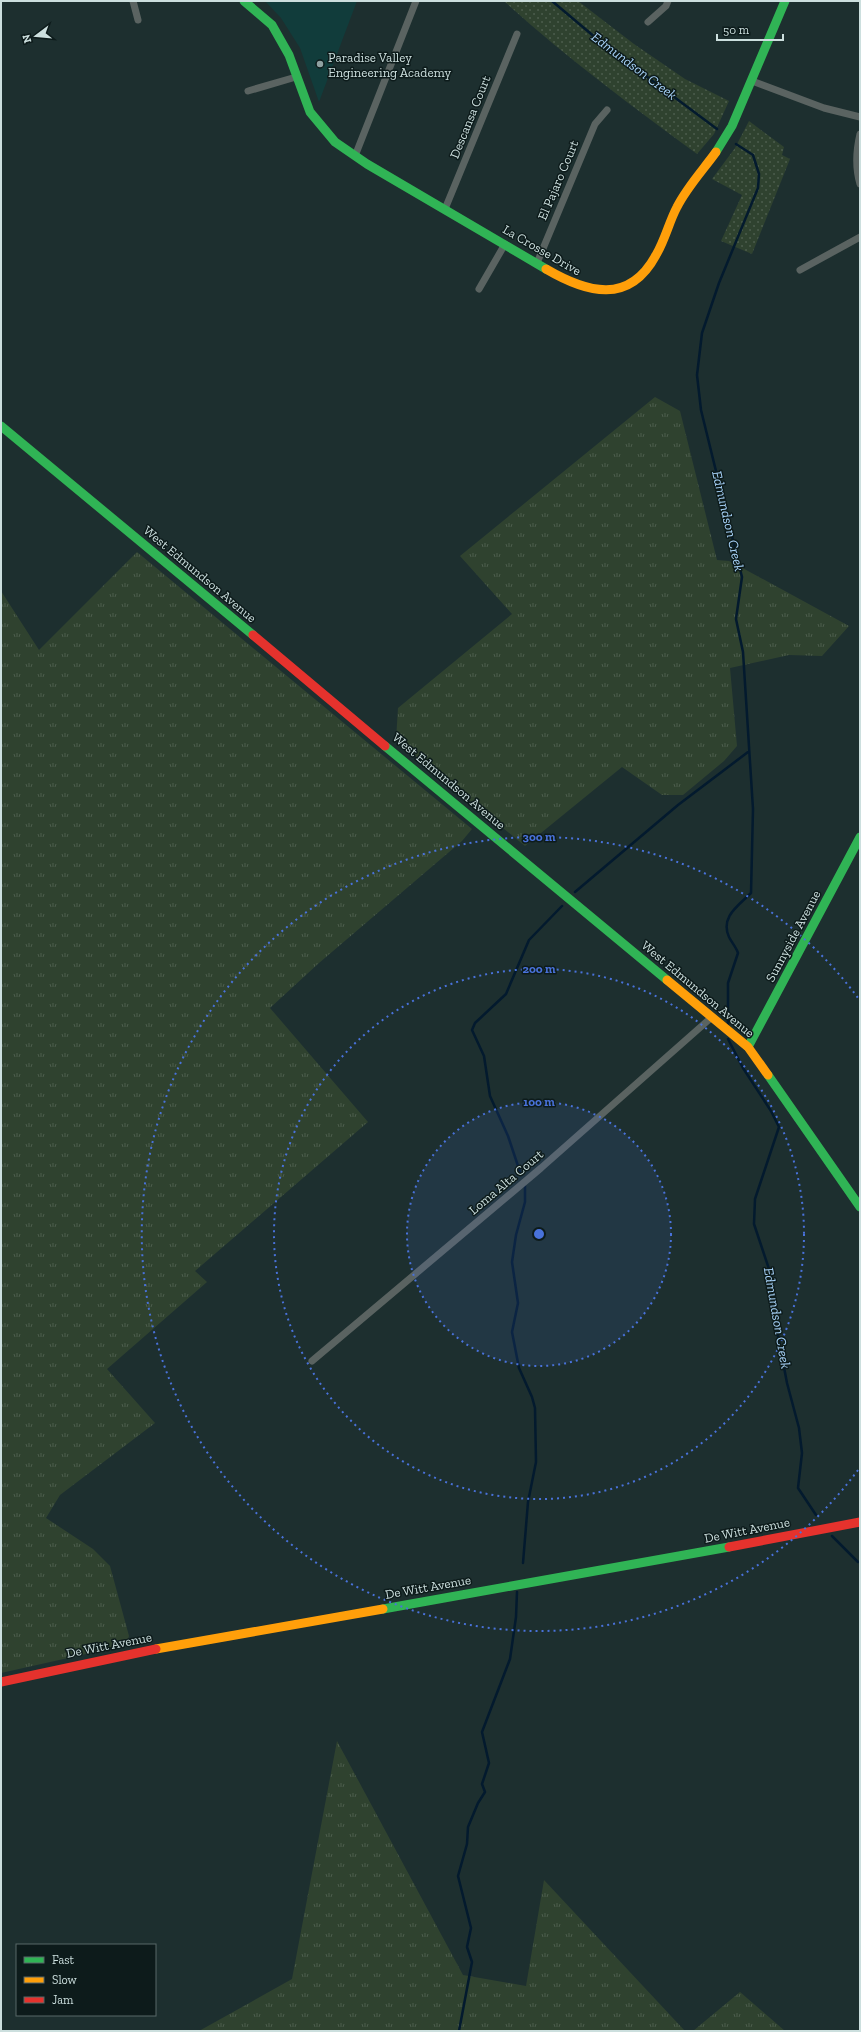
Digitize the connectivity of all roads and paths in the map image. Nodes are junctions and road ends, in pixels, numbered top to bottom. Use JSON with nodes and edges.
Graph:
{"nodes":[{"id":1,"x":133,"y":1,"type":"edge"},
{"id":2,"x":244,"y":1,"type":"edge"},
{"id":3,"x":416,"y":1,"type":"edge"},
{"id":4,"x":668,"y":1,"type":"edge"},
{"id":5,"x":785,"y":1,"type":"edge"},
{"id":6,"x":138,"y":20,"type":"dead end"},
{"id":7,"x":648,"y":22,"type":"dead end"},
{"id":8,"x":517,"y":34,"type":"dead end"},
{"id":9,"x":296,"y":77,"type":"junction"},
{"id":10,"x":752,"y":81,"type":"junction"},
{"id":11,"x":248,"y":91,"type":"dead end"},
{"id":12,"x":608,"y":110,"type":"dead end"},
{"id":13,"x":860,"y":116,"type":"edge"},
{"id":14,"x":860,"y":125,"type":"edge"},
{"id":15,"x":860,"y":134,"type":"edge"},
{"id":16,"x":355,"y":156,"type":"junction"},
{"id":17,"x":860,"y":184,"type":"edge"},
{"id":18,"x":445,"y":209,"type":"junction"},
{"id":19,"x":860,"y":237,"type":"edge"},
{"id":20,"x":505,"y":244,"type":"junction"},
{"id":21,"x":537,"y":263,"type":"junction"},
{"id":22,"x":800,"y":270,"type":"dead end"},
{"id":23,"x":479,"y":289,"type":"dead end"},
{"id":24,"x":1,"y":426,"type":"edge"},
{"id":25,"x":860,"y":837,"type":"edge"},
{"id":26,"x":712,"y":1017,"type":"junction"},
{"id":27,"x":748,"y":1048,"type":"junction"},
{"id":28,"x":860,"y":1207,"type":"edge"},
{"id":29,"x":312,"y":1361,"type":"dead end"},
{"id":30,"x":860,"y":1522,"type":"edge"},
{"id":31,"x":1,"y":1682,"type":"edge"}],
"edges":[{"from":1,"to":6,"type":"street"},
{"from":2,"to":9,"type":"street","name":"La Crosse Drive"},
{"from":3,"to":16,"type":"street"},
{"from":4,"to":7,"type":"street"},
{"from":5,"to":10,"type":"street","name":"La Crosse Drive"},
{"from":8,"to":18,"type":"street","name":"Descansa Court"},
{"from":9,"to":11,"type":"street"},
{"from":9,"to":16,"type":"street","name":"La Crosse Drive"},
{"from":10,"to":13,"type":"street"},
{"from":10,"to":21,"type":"street","name":"La Crosse Drive"},
{"from":12,"to":21,"type":"street","name":"El Pajaro Court"},
{"from":13,"to":14,"type":"street"},
{"from":15,"to":17,"type":"street"},
{"from":16,"to":18,"type":"street","name":"La Crosse Drive"},
{"from":18,"to":20,"type":"street","name":"La Crosse Drive"},
{"from":19,"to":22,"type":"street"},
{"from":20,"to":21,"type":"street","name":"La Crosse Drive"},
{"from":20,"to":23,"type":"street"},
{"from":24,"to":26,"type":"street","name":"West Edmundson Avenue"},
{"from":25,"to":27,"type":"street","name":"Sunnyside Avenue"},
{"from":26,"to":27,"type":"street","name":"West Edmundson Avenue"},
{"from":26,"to":29,"type":"street","name":"Loma Alta Court"},
{"from":27,"to":28,"type":"street","name":"West Edmundson Avenue"},
{"from":30,"to":31,"type":"street","name":"De Witt Avenue"}]}
